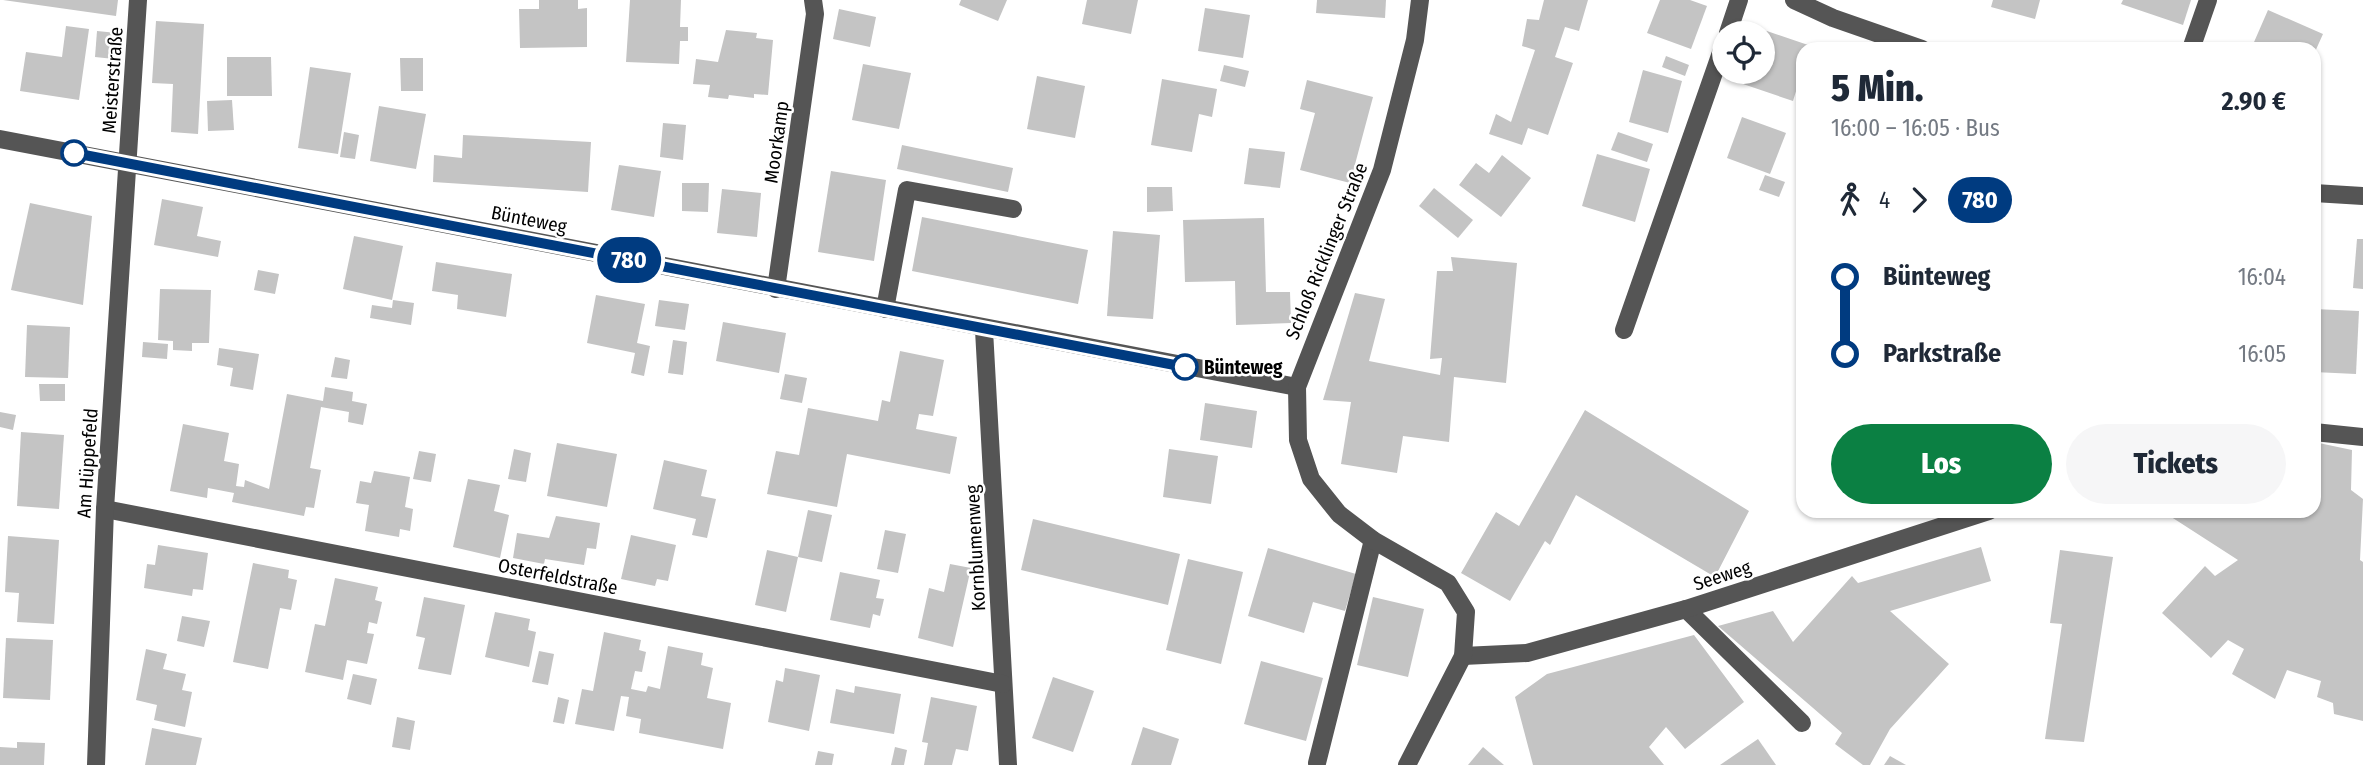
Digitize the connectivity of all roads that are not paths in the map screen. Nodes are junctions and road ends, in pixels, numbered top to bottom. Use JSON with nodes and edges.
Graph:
{"nodes":[{"id":1,"x":138,"y":0,"type":"edge"},
{"id":2,"x":813,"y":0,"type":"edge"},
{"id":3,"x":1420,"y":0,"type":"edge"},
{"id":4,"x":1739,"y":0,"type":"edge"},
{"id":5,"x":1794,"y":0,"type":"edge"},
{"id":6,"x":2208,"y":0,"type":"edge"},
{"id":7,"x":1732,"y":21,"type":"edge"},
{"id":8,"x":1902,"y":42,"type":"edge"},
{"id":9,"x":2193,"y":42,"type":"edge"},
{"id":10,"x":1712,"y":78,"type":"edge"},
{"id":11,"x":0,"y":139,"type":"edge"},
{"id":12,"x":128,"y":163,"type":"junction"},
{"id":13,"x":2321,"y":193,"type":"edge"},
{"id":14,"x":2363,"y":196,"type":"edge"},
{"id":15,"x":1013,"y":209,"type":"dead end"},
{"id":16,"x":776,"y":289,"type":"junction"},
{"id":17,"x":885,"y":309,"type":"junction"},
{"id":18,"x":984,"y":330,"type":"junction"},
{"id":19,"x":1624,"y":330,"type":"dead end"},
{"id":20,"x":1297,"y":387,"type":"junction"},
{"id":21,"x":2321,"y":433,"type":"edge"},
{"id":22,"x":2363,"y":437,"type":"edge"},
{"id":23,"x":105,"y":509,"type":"junction"},
{"id":24,"x":1967,"y":518,"type":"edge"},
{"id":25,"x":1373,"y":540,"type":"junction"},
{"id":26,"x":1686,"y":609,"type":"junction"},
{"id":27,"x":1463,"y":656,"type":"junction"},
{"id":28,"x":1003,"y":684,"type":"junction"},
{"id":29,"x":1802,"y":723,"type":"dead end"},
{"id":30,"x":1317,"y":763,"type":"dead end"},
{"id":31,"x":96,"y":765,"type":"edge"},
{"id":32,"x":1008,"y":765,"type":"edge"},
{"id":33,"x":1407,"y":765,"type":"edge"}],
"edges":[{"from":1,"to":12,"type":"street","name":"Meisterstraße"},
{"from":2,"to":16,"type":"street","name":"Moorkamp"},
{"from":3,"to":20,"type":"street","name":"Schloß Ricklinger Straße"},
{"from":4,"to":7,"type":"street"},
{"from":5,"to":8,"type":"street"},
{"from":6,"to":9,"type":"street"},
{"from":10,"to":19,"type":"street"},
{"from":11,"to":12,"type":"street","name":"Bünteweg"},
{"from":12,"to":16,"type":"street","name":"Bünteweg"},
{"from":12,"to":23,"type":"street","name":"Am Hüppefeld"},
{"from":13,"to":14,"type":"street"},
{"from":15,"to":17,"type":"street"},
{"from":16,"to":17,"type":"street","name":"Bünteweg"},
{"from":17,"to":18,"type":"street","name":"Bünteweg"},
{"from":18,"to":20,"type":"street","name":"Bünteweg"},
{"from":18,"to":28,"type":"street","name":"Kornblumenweg"},
{"from":20,"to":25,"type":"street","name":"Schloß Ricklinger Straße"},
{"from":21,"to":22,"type":"street"},
{"from":23,"to":28,"type":"street","name":"Osterfeldstraße"},
{"from":23,"to":31,"type":"street","name":"Am Hüppefeld"},
{"from":24,"to":26,"type":"street","name":"Seeweg"},
{"from":25,"to":27,"type":"street","name":"Schloß Ricklinger Straße"},
{"from":25,"to":30,"type":"street"},
{"from":26,"to":27,"type":"street","name":"Seeweg"},
{"from":26,"to":29,"type":"street"},
{"from":27,"to":33,"type":"street","name":"Schloß Ricklinger Straße"},
{"from":28,"to":32,"type":"street","name":"Kornblumenweg"}]}
